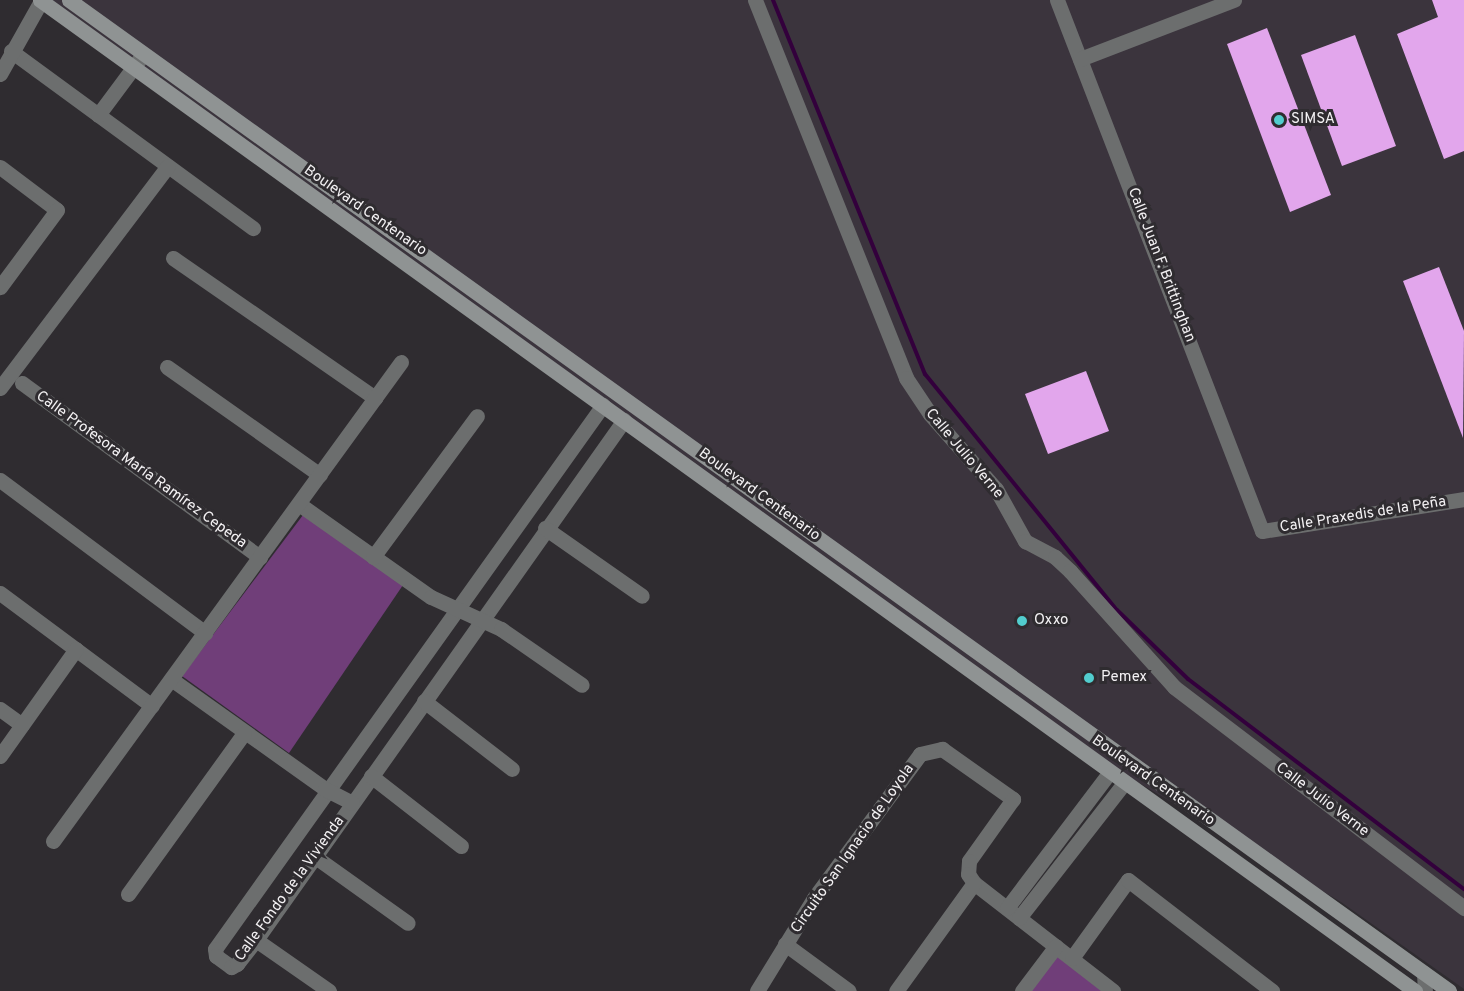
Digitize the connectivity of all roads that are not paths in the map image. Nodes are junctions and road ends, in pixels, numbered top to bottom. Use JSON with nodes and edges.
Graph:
{"nodes":[{"id":1,"x":40,"y":0,"type":"edge"},
{"id":2,"x":69,"y":0,"type":"edge"},
{"id":3,"x":755,"y":0,"type":"edge"},
{"id":4,"x":1057,"y":0,"type":"edge"},
{"id":5,"x":1234,"y":0,"type":"edge"},
{"id":6,"x":11,"y":51,"type":"junction"},
{"id":7,"x":144,"y":54,"type":"junction"},
{"id":8,"x":1080,"y":59,"type":"junction"},
{"id":9,"x":134,"y":67,"type":"junction"},
{"id":10,"x":0,"y":74,"type":"edge"},
{"id":11,"x":98,"y":115,"type":"junction"},
{"id":12,"x":168,"y":166,"type":"junction"},
{"id":13,"x":0,"y":167,"type":"edge"},
{"id":14,"x":328,"y":185,"type":"junction"},
{"id":15,"x":317,"y":200,"type":"junction"},
{"id":16,"x":253,"y":228,"type":"dead end"},
{"id":17,"x":173,"y":258,"type":"dead end"},
{"id":18,"x":0,"y":287,"type":"edge"},
{"id":19,"x":401,"y":362,"type":"dead end"},
{"id":20,"x":167,"y":367,"type":"dead end"},
{"id":21,"x":22,"y":383,"type":"dead end"},
{"id":22,"x":0,"y":388,"type":"edge"},
{"id":23,"x":375,"y":398,"type":"junction"},
{"id":24,"x":603,"y":405,"type":"junction"},
{"id":25,"x":477,"y":416,"type":"dead end"},
{"id":26,"x":624,"y":420,"type":"junction"},
{"id":27,"x":691,"y":446,"type":"junction"},
{"id":28,"x":320,"y":476,"type":"junction"},
{"id":29,"x":0,"y":480,"type":"edge"},
{"id":30,"x":740,"y":481,"type":"junction"},
{"id":31,"x":728,"y":497,"type":"junction"},
{"id":32,"x":1464,"y":499,"type":"edge"},
{"id":33,"x":299,"y":504,"type":"junction"},
{"id":34,"x":545,"y":528,"type":"junction"},
{"id":35,"x":1262,"y":531,"type":"joint"},
{"id":36,"x":260,"y":557,"type":"junction"},
{"id":37,"x":373,"y":557,"type":"junction"},
{"id":38,"x":0,"y":593,"type":"edge"},
{"id":39,"x":642,"y":596,"type":"dead end"},
{"id":40,"x":457,"y":609,"type":"junction"},
{"id":41,"x":481,"y":620,"type":"junction"},
{"id":42,"x":205,"y":633,"type":"junction"},
{"id":43,"x":76,"y":649,"type":"junction"},
{"id":44,"x":171,"y":679,"type":"junction"},
{"id":45,"x":582,"y":685,"type":"dead end"},
{"id":46,"x":424,"y":701,"type":"junction"},
{"id":47,"x":152,"y":706,"type":"junction"},
{"id":48,"x":0,"y":708,"type":"edge"},
{"id":49,"x":22,"y":725,"type":"junction"},
{"id":50,"x":244,"y":733,"type":"junction"},
{"id":51,"x":0,"y":756,"type":"edge"},
{"id":52,"x":512,"y":769,"type":"dead end"},
{"id":53,"x":1109,"y":773,"type":"junction"},
{"id":54,"x":371,"y":776,"type":"junction"},
{"id":55,"x":1124,"y":783,"type":"junction"},
{"id":56,"x":326,"y":789,"type":"junction"},
{"id":57,"x":352,"y":803,"type":"junction"},
{"id":58,"x":1212,"y":823,"type":"junction"},
{"id":59,"x":53,"y":842,"type":"dead end"},
{"id":60,"x":461,"y":846,"type":"dead end"},
{"id":61,"x":314,"y":856,"type":"junction"},
{"id":62,"x":1247,"y":871,"type":"junction"},
{"id":63,"x":974,"y":883,"type":"junction"},
{"id":64,"x":128,"y":894,"type":"dead end"},
{"id":65,"x":1326,"y":904,"type":"junction"},
{"id":66,"x":1464,"y":909,"type":"edge"},
{"id":67,"x":1013,"y":913,"type":"junction"},
{"id":68,"x":408,"y":923,"type":"dead end"},
{"id":69,"x":256,"y":940,"type":"junction"},
{"id":70,"x":785,"y":944,"type":"junction"},
{"id":71,"x":1056,"y":946,"type":"junction"},
{"id":72,"x":1072,"y":958,"type":"junction"},
{"id":73,"x":1424,"y":973,"type":"junction"},
{"id":74,"x":329,"y":991,"type":"edge"},
{"id":75,"x":757,"y":991,"type":"edge"},
{"id":76,"x":849,"y":991,"type":"edge"},
{"id":77,"x":897,"y":991,"type":"edge"},
{"id":78,"x":1022,"y":991,"type":"edge"},
{"id":79,"x":1113,"y":991,"type":"edge"},
{"id":80,"x":1272,"y":991,"type":"edge"},
{"id":81,"x":1416,"y":991,"type":"edge"},
{"id":82,"x":1425,"y":991,"type":"edge"},
{"id":83,"x":1447,"y":991,"type":"edge"}],
"edges":[{"from":1,"to":6,"type":"street"},
{"from":1,"to":9,"type":"main road","name":"Boulevard Centenario"},
{"from":2,"to":7,"type":"main road","name":"Boulevard Centenario"},
{"from":3,"to":66,"type":"street","name":"Calle Julio Verne"},
{"from":4,"to":8,"type":"street","name":"Calle Juan F. Brittinghan"},
{"from":5,"to":8,"type":"street"},
{"from":6,"to":10,"type":"street"},
{"from":6,"to":11,"type":"street"},
{"from":7,"to":9,"type":"street"},
{"from":7,"to":14,"type":"main road","name":"Boulevard Centenario"},
{"from":8,"to":35,"type":"street","name":"Calle Juan F. Brittinghan"},
{"from":9,"to":11,"type":"street"},
{"from":9,"to":15,"type":"main road","name":"Boulevard Centenario"},
{"from":11,"to":12,"type":"street"},
{"from":12,"to":16,"type":"street"},
{"from":12,"to":22,"type":"street"},
{"from":13,"to":18,"type":"street"},
{"from":14,"to":15,"type":"main road"},
{"from":14,"to":27,"type":"main road","name":"Boulevard Centenario"},
{"from":15,"to":24,"type":"main road","name":"Boulevard Centenario"},
{"from":17,"to":23,"type":"street"},
{"from":19,"to":23,"type":"street"},
{"from":20,"to":28,"type":"street"},
{"from":21,"to":36,"type":"street","name":"Calle Profesora María Ramírez Cepeda"},
{"from":23,"to":28,"type":"street"},
{"from":24,"to":26,"type":"main road","name":"Boulevard Centenario"},
{"from":24,"to":27,"type":"main road"},
{"from":24,"to":40,"type":"street","name":"Calle Fondo de la Vivienda"},
{"from":25,"to":37,"type":"street"},
{"from":26,"to":31,"type":"main road","name":"Boulevard Centenario"},
{"from":26,"to":34,"type":"street","name":"Calle Fondo de la Vivienda"},
{"from":27,"to":30,"type":"main road","name":"Boulevard Centenario"},
{"from":28,"to":33,"type":"street"},
{"from":29,"to":42,"type":"street"},
{"from":30,"to":31,"type":"main road"},
{"from":30,"to":58,"type":"main road","name":"Boulevard Centenario"},
{"from":31,"to":53,"type":"main road","name":"Boulevard Centenario"},
{"from":32,"to":35,"type":"street","name":"Calle Praxedis de la Peña"},
{"from":33,"to":36,"type":"street"},
{"from":33,"to":37,"type":"street"},
{"from":34,"to":39,"type":"street"},
{"from":34,"to":41,"type":"street","name":"Calle Fondo de la Vivienda"},
{"from":36,"to":42,"type":"street"},
{"from":37,"to":40,"type":"street"},
{"from":38,"to":43,"type":"street"},
{"from":40,"to":41,"type":"street"},
{"from":40,"to":56,"type":"street","name":"Calle Fondo de la Vivienda"},
{"from":41,"to":45,"type":"street"},
{"from":41,"to":46,"type":"street","name":"Calle Fondo de la Vivienda"},
{"from":42,"to":44,"type":"street"},
{"from":43,"to":47,"type":"street"},
{"from":43,"to":49,"type":"street"},
{"from":44,"to":47,"type":"street"},
{"from":44,"to":50,"type":"street"},
{"from":46,"to":52,"type":"street"},
{"from":46,"to":54,"type":"street","name":"Calle Fondo de la Vivienda"},
{"from":47,"to":59,"type":"street"},
{"from":48,"to":49,"type":"street"},
{"from":49,"to":51,"type":"street"},
{"from":50,"to":56,"type":"street"},
{"from":50,"to":64,"type":"street"},
{"from":53,"to":55,"type":"main road","name":"Boulevard Centenario"},
{"from":53,"to":58,"type":"main road"},
{"from":53,"to":67,"type":"street"},
{"from":54,"to":57,"type":"street","name":"Calle Fondo de la Vivienda"},
{"from":54,"to":60,"type":"street"},
{"from":55,"to":62,"type":"main road","name":"Boulevard Centenario"},
{"from":55,"to":67,"type":"street"},
{"from":56,"to":57,"type":"street"},
{"from":56,"to":69,"type":"street","name":"Calle Fondo de la Vivienda"},
{"from":57,"to":61,"type":"street","name":"Calle Fondo de la Vivienda"},
{"from":58,"to":65,"type":"main road","name":"Boulevard Centenario"},
{"from":61,"to":68,"type":"street"},
{"from":61,"to":69,"type":"street","name":"Calle Fondo de la Vivienda"},
{"from":62,"to":65,"type":"main road"},
{"from":62,"to":81,"type":"main road","name":"Boulevard Centenario"},
{"from":63,"to":67,"type":"street"},
{"from":63,"to":70,"type":"street","name":"Circuito San Ignacio de Loyola"},
{"from":63,"to":77,"type":"street"},
{"from":65,"to":73,"type":"main road","name":"Boulevard Centenario"},
{"from":67,"to":71,"type":"street"},
{"from":69,"to":74,"type":"street"},
{"from":70,"to":75,"type":"street","name":"Circuito San Ignacio de Loyola"},
{"from":70,"to":76,"type":"street"},
{"from":71,"to":72,"type":"street"},
{"from":71,"to":78,"type":"street"},
{"from":72,"to":79,"type":"street"},
{"from":72,"to":80,"type":"street"},
{"from":73,"to":82,"type":"street"},
{"from":73,"to":83,"type":"main road","name":"Boulevard Centenario"}]}
